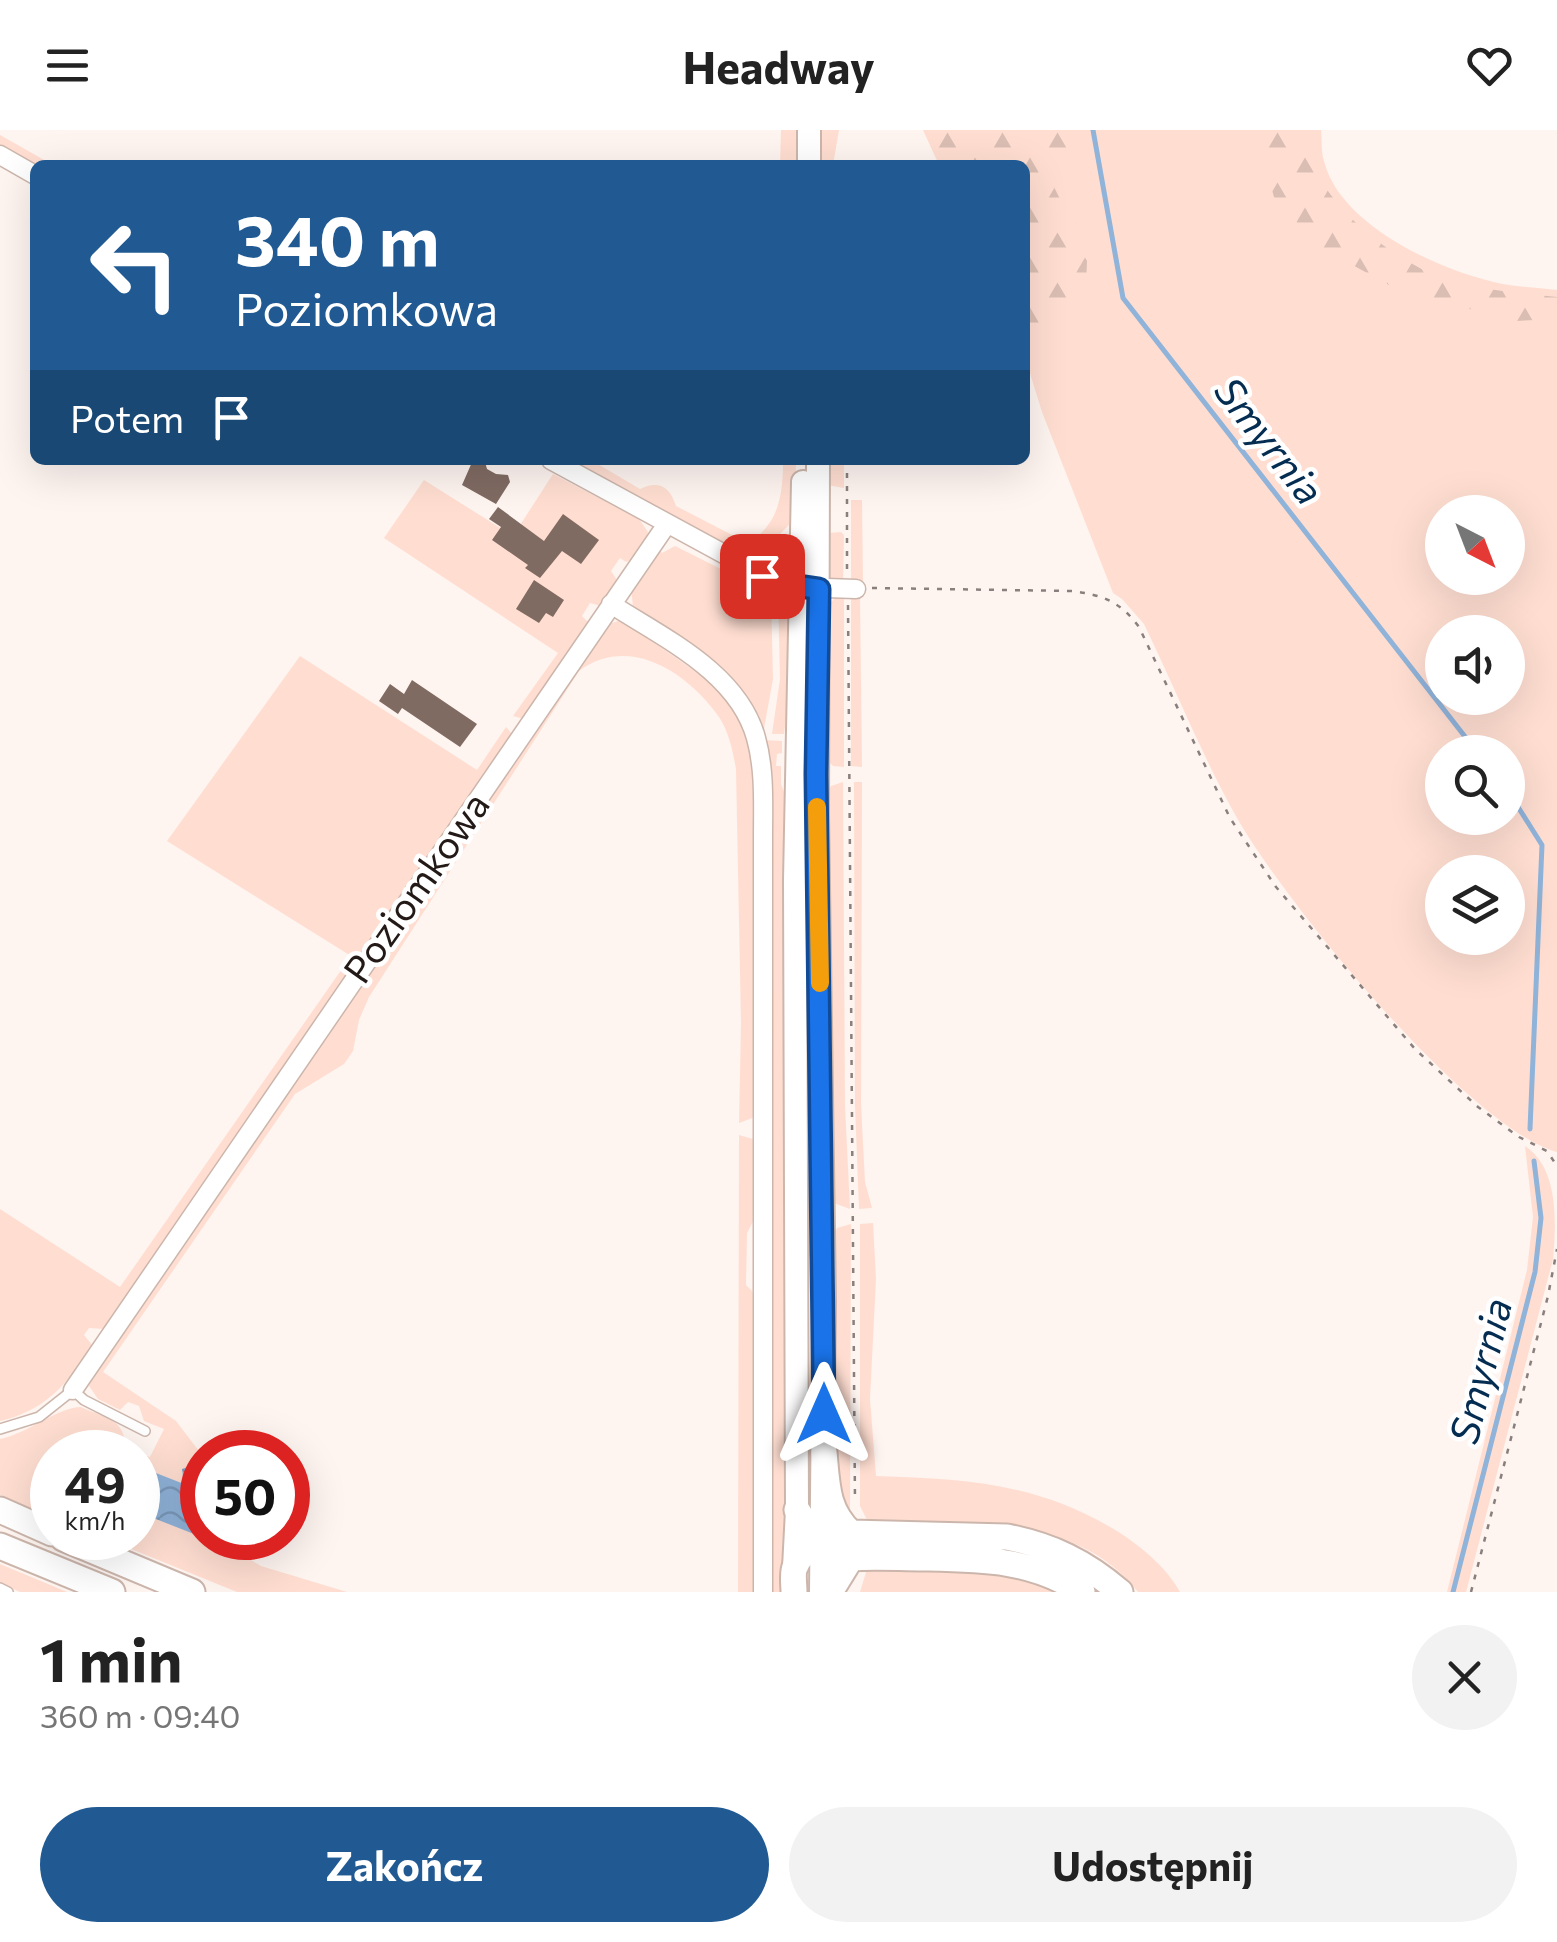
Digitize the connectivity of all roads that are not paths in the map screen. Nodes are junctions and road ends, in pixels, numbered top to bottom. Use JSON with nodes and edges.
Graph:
{"nodes":[{"id":1,"x":809,"y":130,"type":"edge"},
{"id":2,"x":0,"y":155,"type":"edge"},
{"id":3,"x":809,"y":160,"type":"edge"},
{"id":4,"x":30,"y":171,"type":"edge"},
{"id":5,"x":560,"y":465,"type":"edge"},
{"id":6,"x":804,"y":465,"type":"edge"},
{"id":7,"x":818,"y":465,"type":"edge"},
{"id":8,"x":667,"y":524,"type":"junction"},
{"id":9,"x":811,"y":588,"type":"junction"},
{"id":10,"x":852,"y":589,"type":"road end"},
{"id":11,"x":611,"y":604,"type":"junction"},
{"id":12,"x":73,"y":1390,"type":"junction"},
{"id":13,"x":0,"y":1430,"type":"edge"},
{"id":14,"x":143,"y":1430,"type":"edge"},
{"id":15,"x":824,"y":1452,"type":"junction"},
{"id":16,"x":0,"y":1510,"type":"edge"},
{"id":17,"x":797,"y":1510,"type":"junction"},
{"id":18,"x":30,"y":1523,"type":"edge"},
{"id":19,"x":854,"y":1542,"type":"junction"},
{"id":20,"x":819,"y":1544,"type":"junction"},
{"id":21,"x":0,"y":1546,"type":"edge"},
{"id":22,"x":116,"y":1560,"type":"edge"},
{"id":23,"x":794,"y":1580,"type":"edge"},
{"id":24,"x":0,"y":1588,"type":"edge"},
{"id":25,"x":8,"y":1592,"type":"edge"},
{"id":26,"x":112,"y":1592,"type":"edge"},
{"id":27,"x":192,"y":1592,"type":"edge"},
{"id":28,"x":763,"y":1592,"type":"edge"},
{"id":29,"x":821,"y":1592,"type":"edge"},
{"id":30,"x":830,"y":1592,"type":"edge"},
{"id":31,"x":1082,"y":1592,"type":"edge"},
{"id":32,"x":1120,"y":1592,"type":"edge"}],
"edges":[{"from":1,"to":3,"type":"main road"},
{"from":2,"to":4,"type":"street"},
{"from":5,"to":8,"type":"street"},
{"from":6,"to":9,"type":"main road"},
{"from":7,"to":9,"type":"main road"},
{"from":8,"to":9,"type":"street"},
{"from":8,"to":11,"type":"street","name":"Poziomkowa"},
{"from":9,"to":10,"type":"street"},
{"from":9,"to":15,"type":"main road"},
{"from":9,"to":17,"type":"main road"},
{"from":11,"to":12,"type":"street","name":"Poziomkowa"},
{"from":11,"to":28,"type":"street"},
{"from":12,"to":13,"type":"lane"},
{"from":12,"to":14,"type":"lane"},
{"from":15,"to":19,"type":"main road"},
{"from":15,"to":20,"type":"main road"},
{"from":16,"to":18,"type":"main road"},
{"from":17,"to":20,"type":"main road"},
{"from":17,"to":23,"type":"main road"},
{"from":19,"to":20,"type":"main road"},
{"from":19,"to":30,"type":"main road"},
{"from":19,"to":31,"type":"main road"},
{"from":19,"to":32,"type":"main road"},
{"from":20,"to":23,"type":"main road"},
{"from":20,"to":29,"type":"main road"},
{"from":21,"to":26,"type":"main road"},
{"from":22,"to":27,"type":"main road"},
{"from":24,"to":25,"type":"lane"}]}
